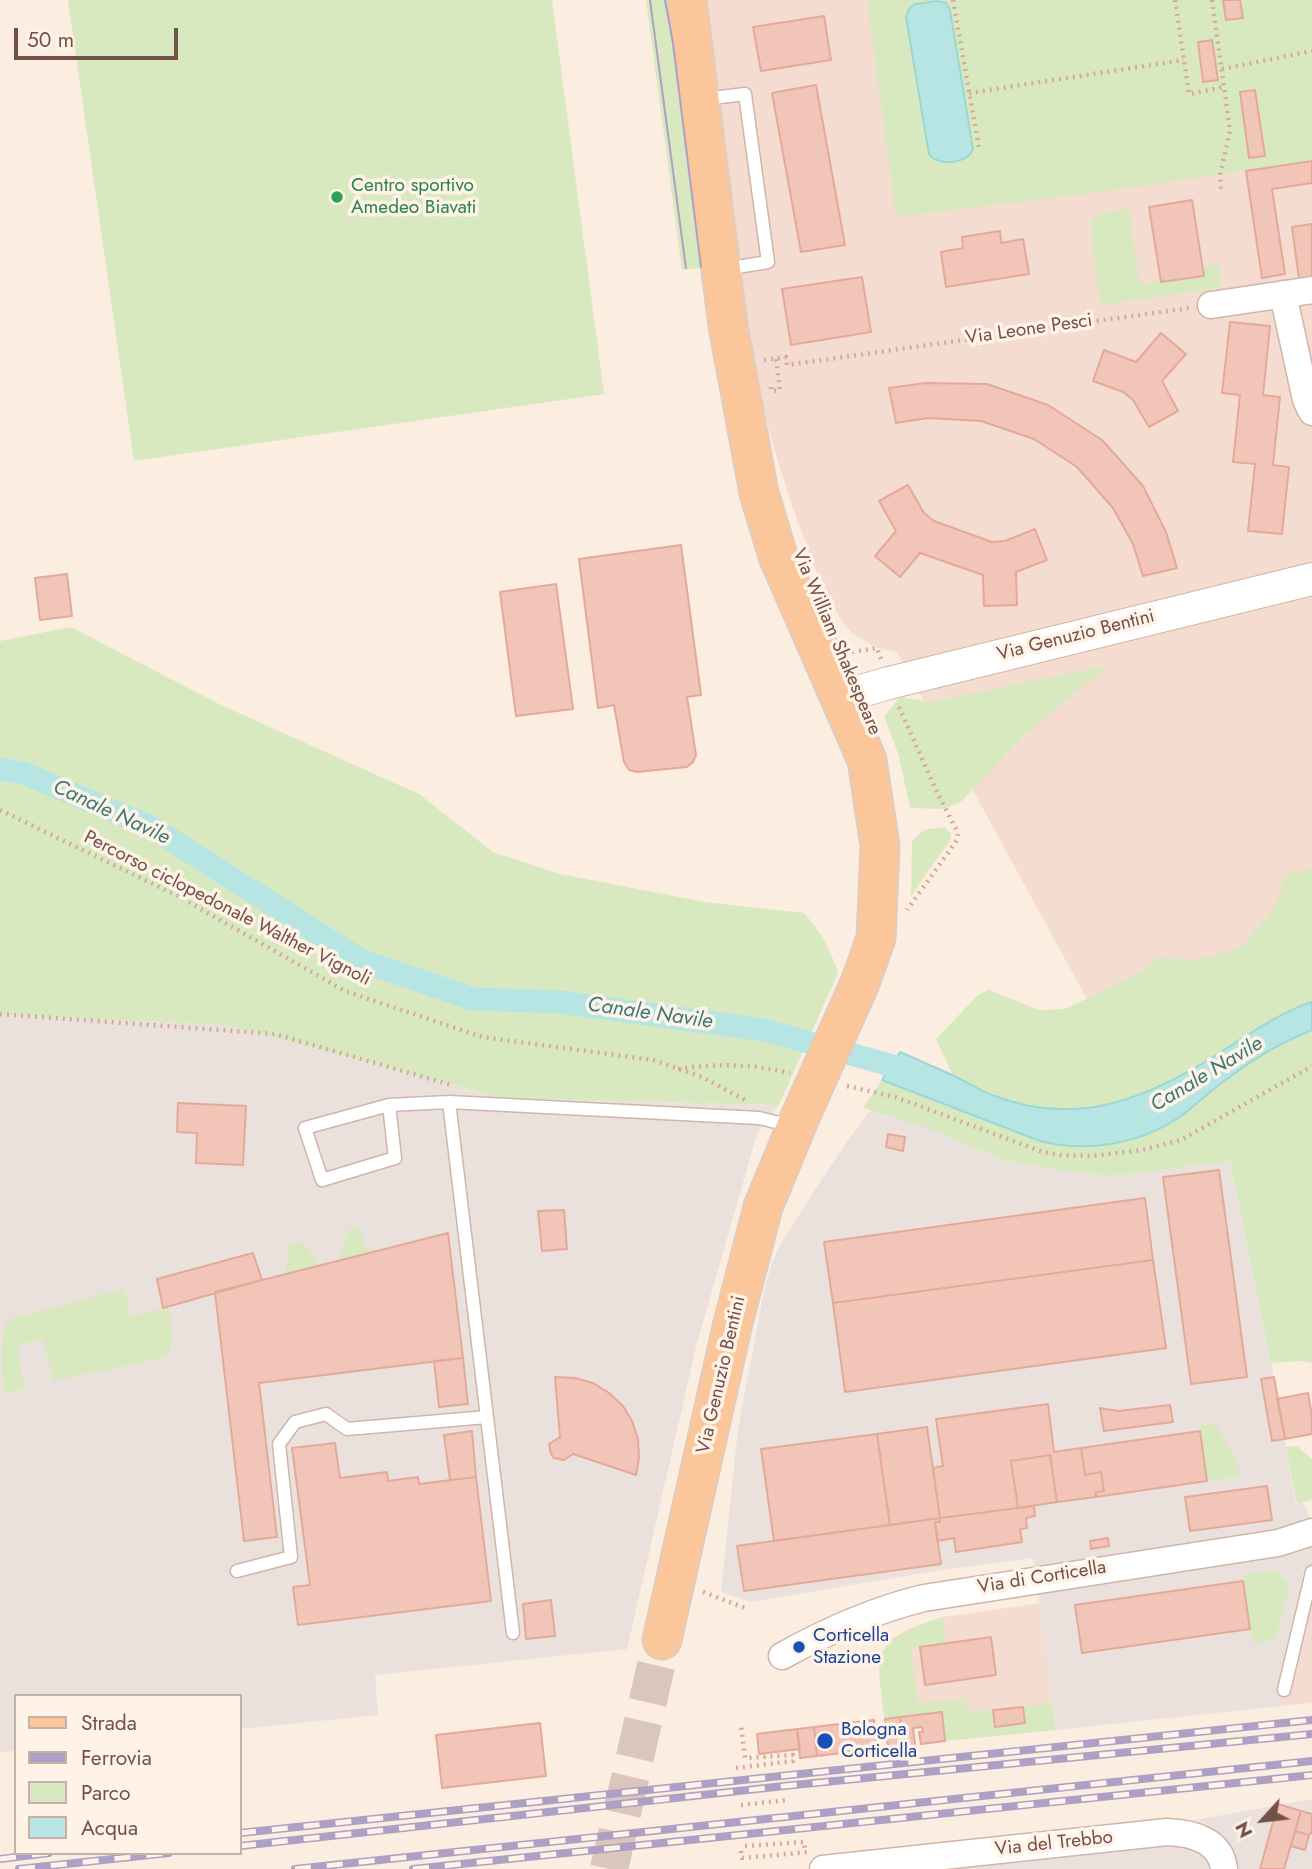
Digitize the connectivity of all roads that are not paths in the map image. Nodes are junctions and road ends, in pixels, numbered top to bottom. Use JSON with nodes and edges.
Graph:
{"nodes":[{"id":1,"x":687,"y":0,"type":"edge"},
{"id":2,"x":1312,"y":289,"type":"edge"},
{"id":3,"x":1283,"y":294,"type":"junction"},
{"id":4,"x":1211,"y":305,"type":"road end"},
{"id":5,"x":1312,"y":412,"type":"edge"},
{"id":6,"x":1312,"y":579,"type":"edge"},
{"id":7,"x":864,"y":691,"type":"junction"},
{"id":8,"x":860,"y":983,"type":"junction"},
{"id":9,"x":449,"y":1102,"type":"junction"},
{"id":10,"x":389,"y":1105,"type":"junction"},
{"id":11,"x":798,"y":1121,"type":"junction"},
{"id":12,"x":487,"y":1417,"type":"junction"},
{"id":13,"x":1312,"y":1532,"type":"edge"},
{"id":14,"x":237,"y":1571,"type":"dead end"},
{"id":15,"x":1312,"y":1572,"type":"edge"},
{"id":16,"x":513,"y":1633,"type":"dead end"},
{"id":17,"x":662,"y":1640,"type":"tunnel mouth"},
{"id":18,"x":782,"y":1656,"type":"dead end"},
{"id":19,"x":1284,"y":1690,"type":"dead end"},
{"id":20,"x":823,"y":1869,"type":"edge"},
{"id":21,"x":1224,"y":1869,"type":"edge"}],
"edges":[{"from":1,"to":7,"type":"main road","name":"Via William Shakespeare"},
{"from":2,"to":3,"type":"street"},
{"from":3,"to":4,"type":"street"},
{"from":3,"to":5,"type":"street"},
{"from":6,"to":7,"type":"street","name":"Via Genuzio Bentini"},
{"from":7,"to":8,"type":"main road","name":"Via William Shakespeare"},
{"from":7,"to":8,"type":"main road","name":"Via William Shakespeare"},
{"from":8,"to":11,"type":"main road","name":"Via William Shakespeare","bridge":true},
{"from":9,"to":10,"type":"lane"},
{"from":9,"to":11,"type":"lane"},
{"from":9,"to":12,"type":"lane"},
{"from":10,"to":10,"type":"lane"},
{"from":11,"to":17,"type":"main road","name":"Via Genuzio Bentini"},
{"from":12,"to":14,"type":"lane"},
{"from":12,"to":16,"type":"lane"},
{"from":13,"to":18,"type":"street","name":"Via di Corticella"},
{"from":15,"to":19,"type":"lane"},
{"from":20,"to":21,"type":"street","name":"Via del Trebbo"}]}
